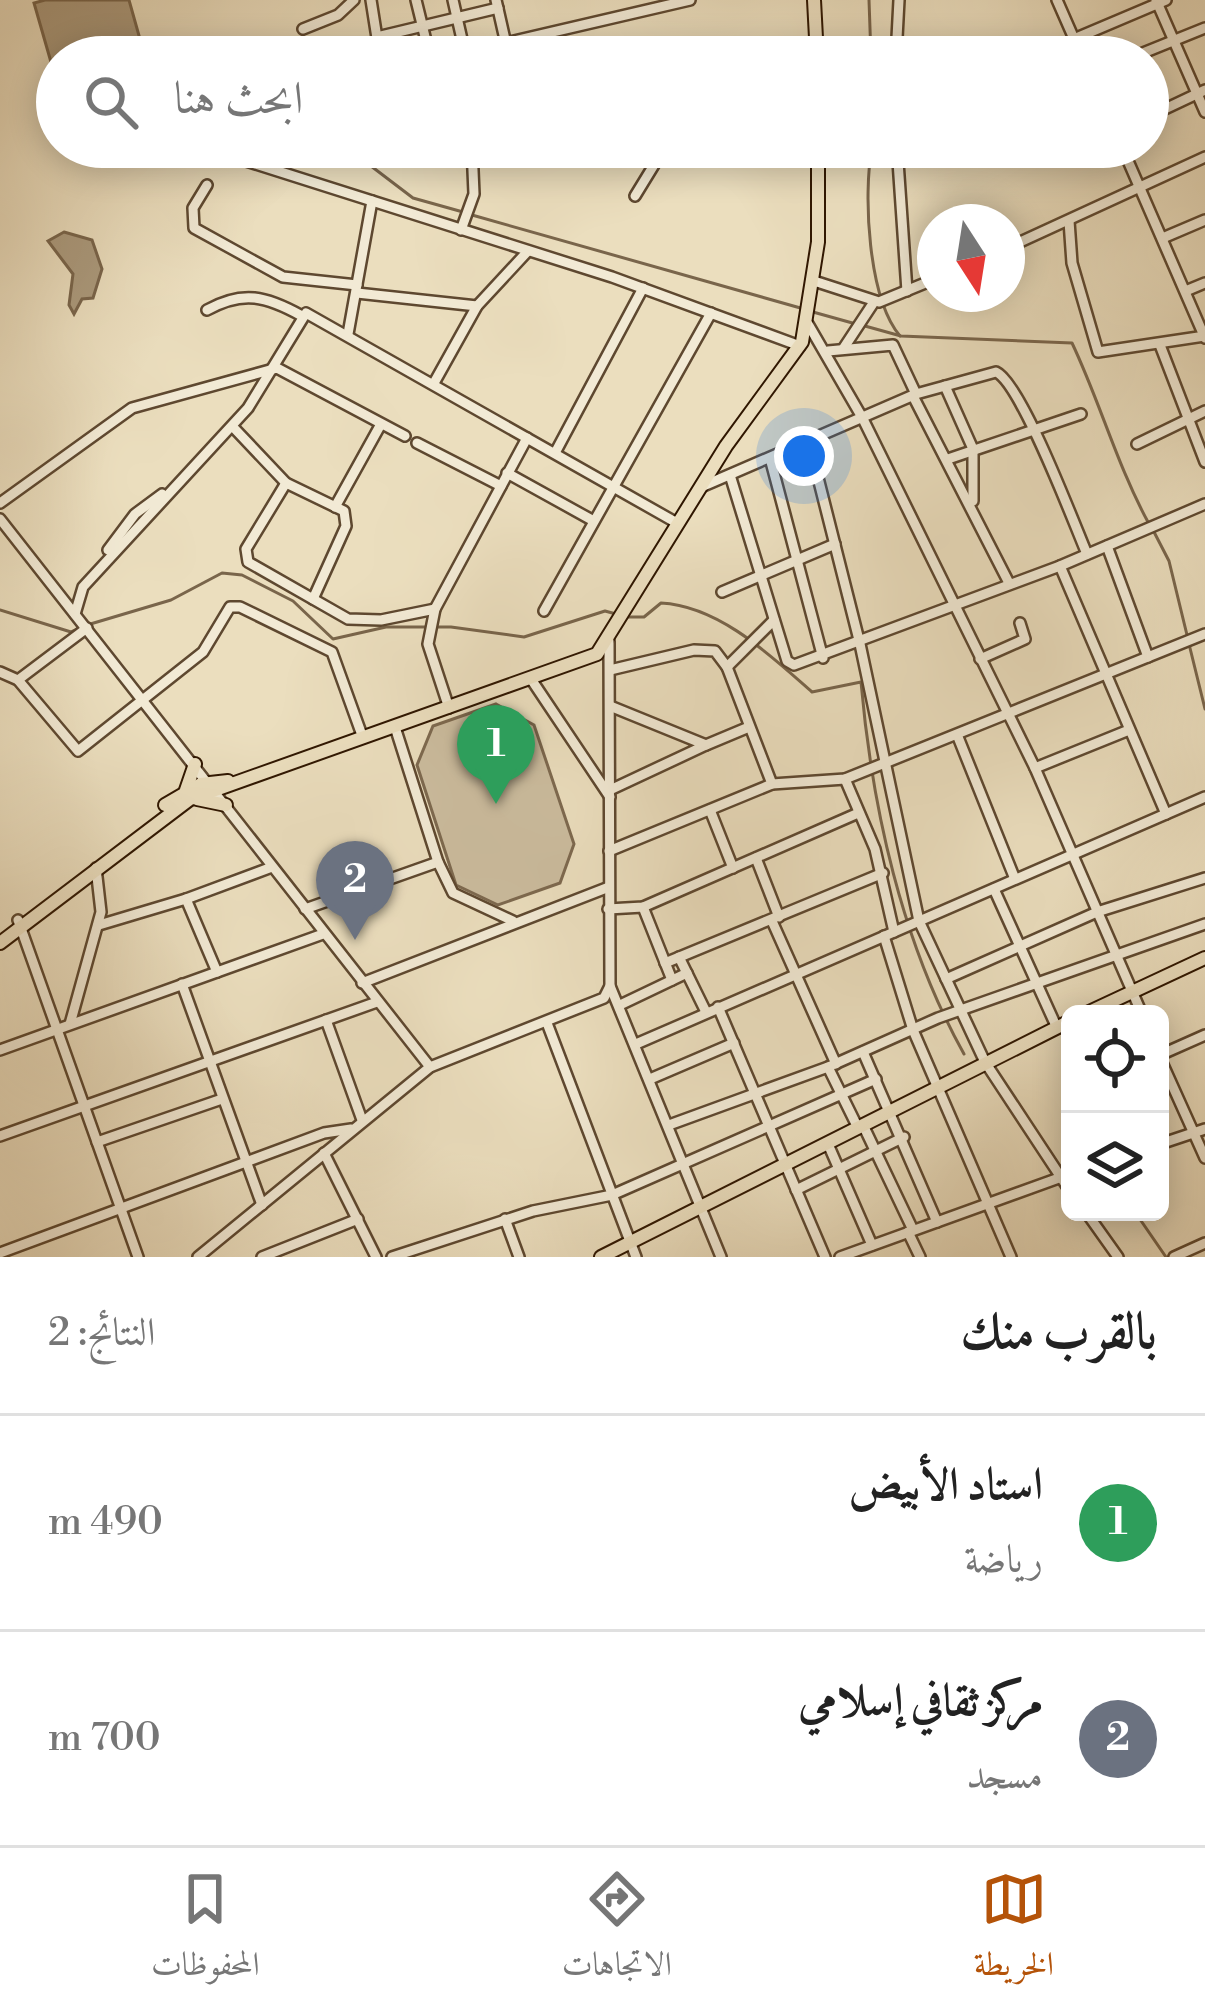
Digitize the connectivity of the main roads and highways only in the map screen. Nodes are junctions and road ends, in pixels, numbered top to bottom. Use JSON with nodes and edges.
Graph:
{"nodes":[{"id":1,"x":814,"y":0,"type":"edge"},
{"id":2,"x":816,"y":36,"type":"edge"},
{"id":3,"x":817,"y":168,"type":"edge"},
{"id":4,"x":195,"y":764,"type":"road end"},
{"id":5,"x":188,"y":795,"type":"junction"},
{"id":6,"x":226,"y":805,"type":"road end"},
{"id":7,"x":20,"y":923,"type":"junction"},
{"id":8,"x":0,"y":938,"type":"edge"},
{"id":9,"x":1205,"y":958,"type":"edge"},
{"id":10,"x":1103,"y":1005,"type":"edge"},
{"id":11,"x":1061,"y":1025,"type":"edge"},
{"id":12,"x":634,"y":1251,"type":"edge"},
{"id":13,"x":601,"y":1257,"type":"edge"}],
"edges":[{"from":1,"to":2,"type":"main road"},
{"from":3,"to":5,"type":"main road"},
{"from":4,"to":5,"type":"main road"},
{"from":5,"to":6,"type":"main road"},
{"from":5,"to":7,"type":"main road"},
{"from":5,"to":7,"type":"main road"},
{"from":7,"to":8,"type":"main road"},
{"from":9,"to":10,"type":"main road"},
{"from":11,"to":12,"type":"main road"},
{"from":12,"to":13,"type":"main road"}]}
